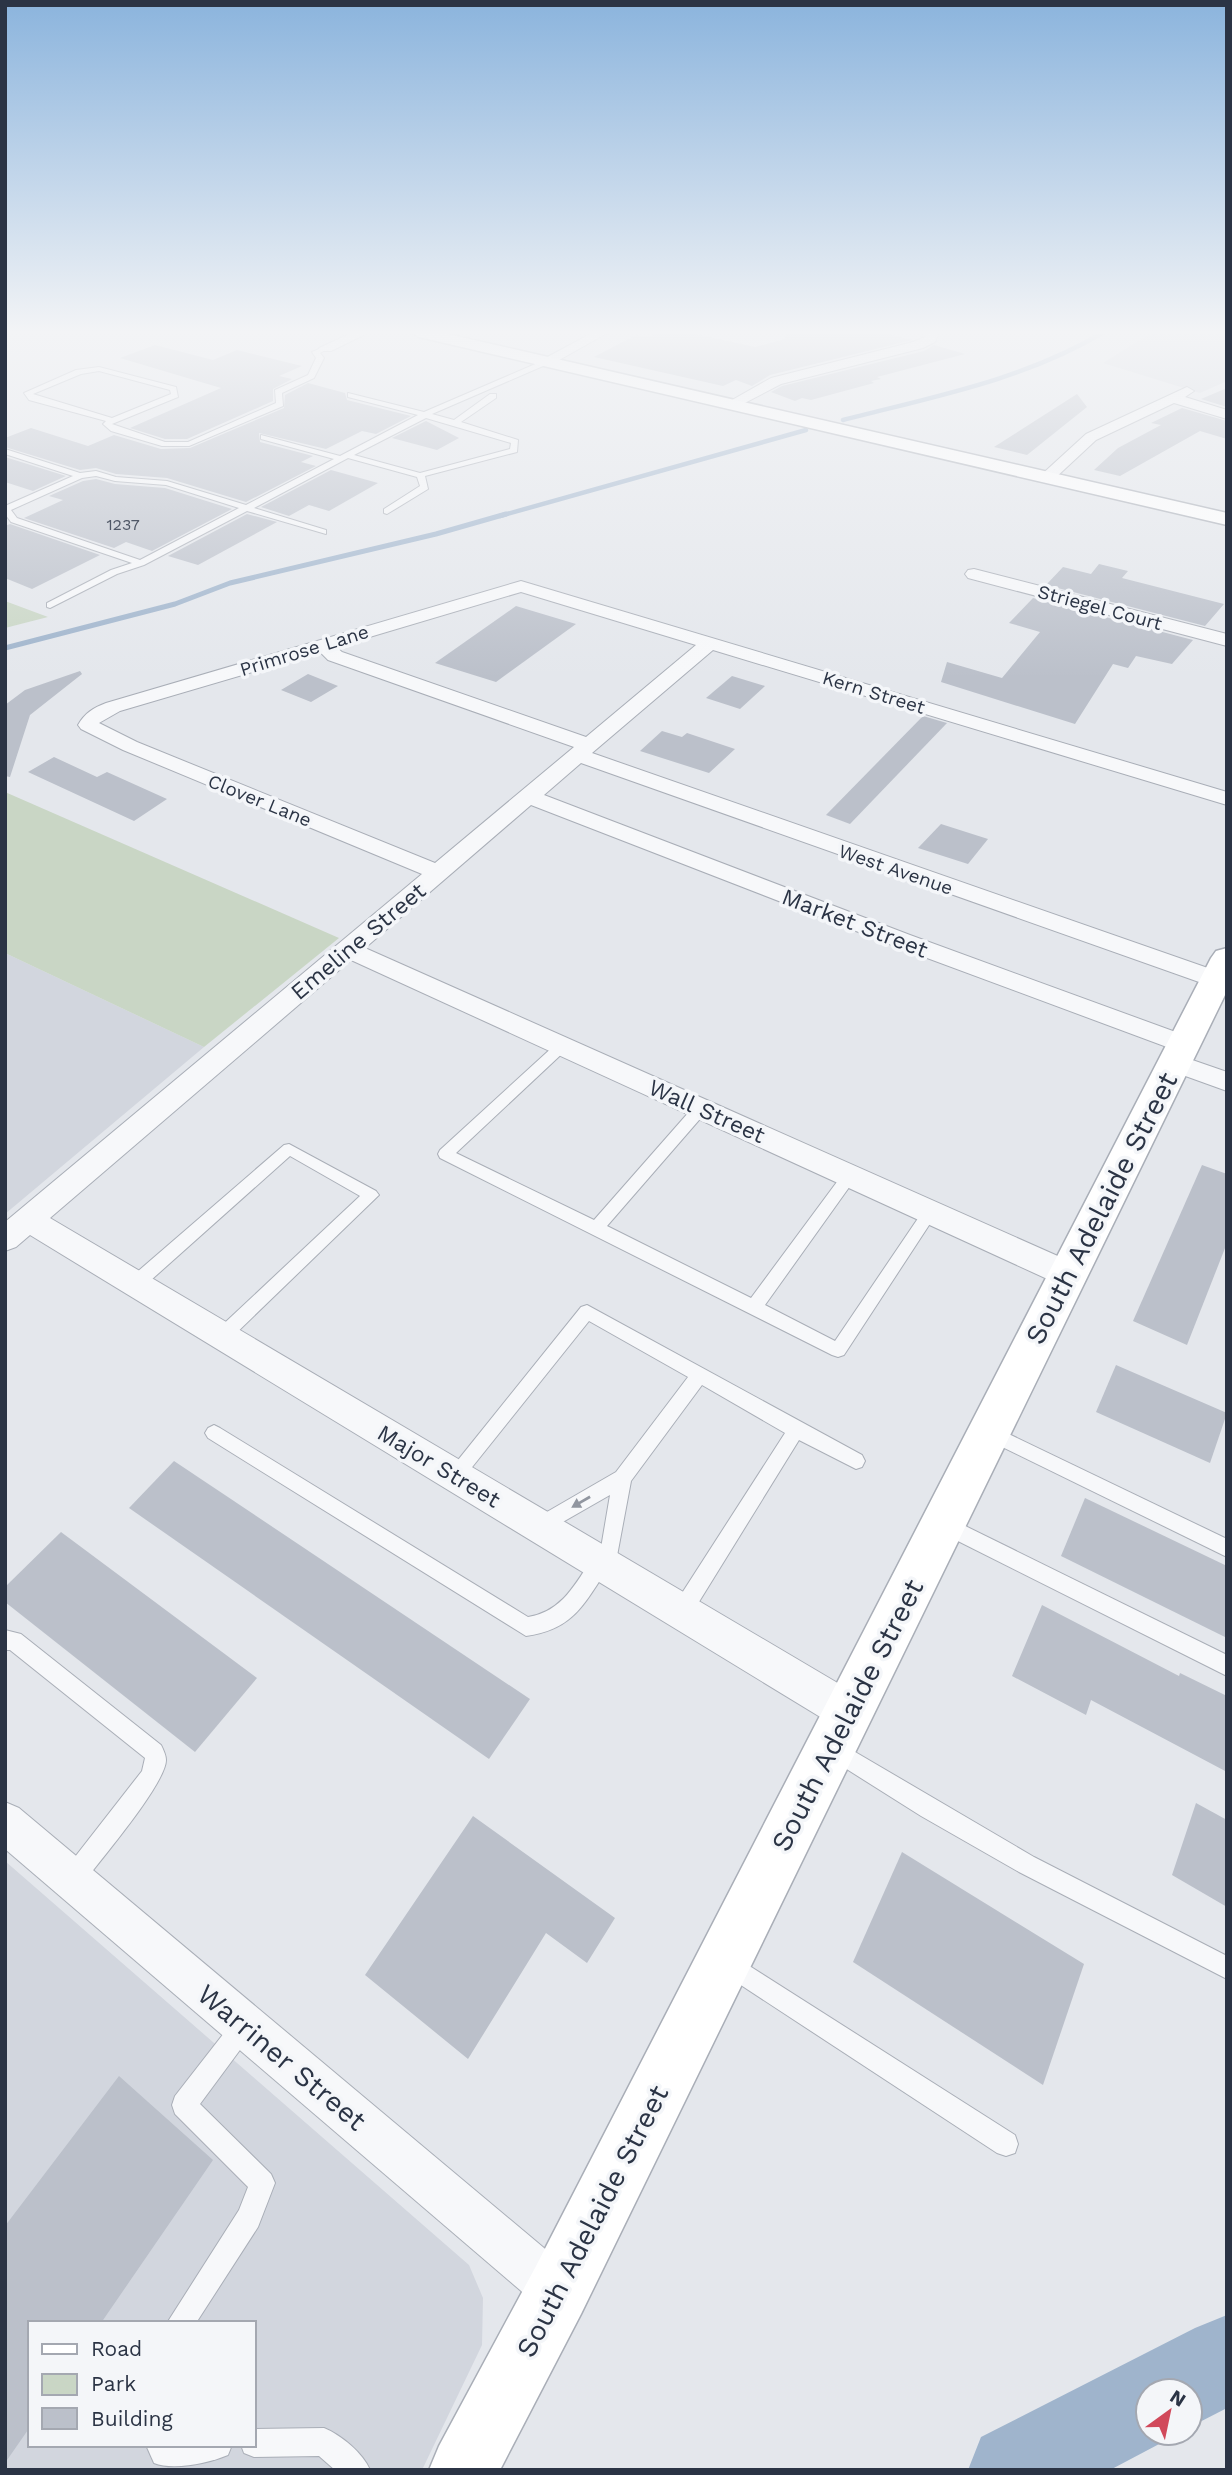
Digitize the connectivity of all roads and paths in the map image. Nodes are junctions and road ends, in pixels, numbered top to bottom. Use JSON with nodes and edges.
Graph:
{"nodes":[{"id":1,"x":307,"y":448,"type":"edge"},
{"id":2,"x":363,"y":448,"type":"edge"},
{"id":3,"x":514,"y":448,"type":"edge"},
{"id":4,"x":920,"y":448,"type":"edge"},
{"id":5,"x":1080,"y":448,"type":"edge"},
{"id":6,"x":5,"y":451,"type":"edge"},
{"id":7,"x":345,"y":457,"type":"junction"},
{"id":8,"x":80,"y":475,"type":"junction"},
{"id":9,"x":419,"y":475,"type":"junction"},
{"id":10,"x":1047,"y":477,"type":"junction"},
{"id":11,"x":249,"y":508,"type":"junction"},
{"id":12,"x":387,"y":511,"type":"dead end"},
{"id":13,"x":1227,"y":519,"type":"edge"},
{"id":14,"x":323,"y":531,"type":"dead end"},
{"id":15,"x":141,"y":563,"type":"junction"},
{"id":16,"x":974,"y":574,"type":"dead end"},
{"id":17,"x":521,"y":586,"type":"joint"},
{"id":18,"x":50,"y":605,"type":"dead end"},
{"id":19,"x":1227,"y":640,"type":"edge"},
{"id":20,"x":711,"y":642,"type":"junction"},
{"id":21,"x":324,"y":645,"type":"junction"},
{"id":22,"x":90,"y":720,"type":"joint"},
{"id":23,"x":583,"y":750,"type":"junction"},
{"id":24,"x":529,"y":797,"type":"junction"},
{"id":25,"x":1227,"y":799,"type":"edge"},
{"id":26,"x":439,"y":873,"type":"junction"},
{"id":27,"x":347,"y":949,"type":"junction"},
{"id":28,"x":1221,"y":969,"type":"edge"},
{"id":29,"x":561,"y":1047,"type":"junction"},
{"id":30,"x":1179,"y":1054,"type":"junction"},
{"id":31,"x":1227,"y":1082,"type":"edge"},
{"id":32,"x":701,"y":1108,"type":"junction"},
{"id":33,"x":850,"y":1175,"type":"junction"},
{"id":34,"x":930,"y":1212,"type":"junction"},
{"id":35,"x":596,"y":1228,"type":"junction"},
{"id":36,"x":17,"y":1229,"type":"edge"},
{"id":37,"x":1067,"y":1274,"type":"junction"},
{"id":38,"x":135,"y":1284,"type":"junction"},
{"id":39,"x":754,"y":1307,"type":"junction"},
{"id":40,"x":222,"y":1336,"type":"junction"},
{"id":41,"x":699,"y":1376,"type":"junction"},
{"id":42,"x":796,"y":1430,"type":"junction"},
{"id":43,"x":214,"y":1433,"type":"dead end"},
{"id":44,"x":988,"y":1433,"type":"junction"},
{"id":45,"x":856,"y":1461,"type":"dead end"},
{"id":46,"x":455,"y":1475,"type":"junction"},
{"id":47,"x":622,"y":1478,"type":"junction"},
{"id":48,"x":943,"y":1524,"type":"junction"},
{"id":49,"x":540,"y":1526,"type":"junction"},
{"id":50,"x":1227,"y":1548,"type":"edge"},
{"id":51,"x":604,"y":1565,"type":"junction"},
{"id":52,"x":682,"y":1611,"type":"junction"},
{"id":53,"x":5,"y":1640,"type":"edge"},
{"id":54,"x":1227,"y":1666,"type":"edge"},
{"id":55,"x":840,"y":1730,"type":"junction"},
{"id":56,"x":5,"y":1822,"type":"edge"},
{"id":57,"x":72,"y":1879,"type":"junction"},
{"id":58,"x":724,"y":1961,"type":"junction"},
{"id":59,"x":1227,"y":1968,"type":"edge"},
{"id":60,"x":245,"y":2025,"type":"junction"},
{"id":61,"x":1006,"y":2144,"type":"dead end"},
{"id":62,"x":558,"y":2291,"type":"junction"},
{"id":63,"x":181,"y":2321,"type":"edge"},
{"id":64,"x":256,"y":2443,"type":"edge"},
{"id":65,"x":161,"y":2447,"type":"edge"},
{"id":66,"x":204,"y":2447,"type":"edge"},
{"id":67,"x":355,"y":2470,"type":"edge"},
{"id":68,"x":463,"y":2470,"type":"edge"}],
"edges":[{"from":1,"to":7,"type":"lane"},
{"from":2,"to":7,"type":"lane"},
{"from":3,"to":9,"type":"lane"},
{"from":4,"to":10,"type":"main road"},
{"from":5,"to":10,"type":"street"},
{"from":6,"to":8,"type":"lane"},
{"from":7,"to":9,"type":"lane"},
{"from":7,"to":11,"type":"lane"},
{"from":8,"to":11,"type":"lane"},
{"from":8,"to":15,"type":"lane"},
{"from":9,"to":12,"type":"lane"},
{"from":10,"to":13,"type":"main road"},
{"from":11,"to":14,"type":"lane"},
{"from":11,"to":15,"type":"lane"},
{"from":15,"to":18,"type":"lane"},
{"from":16,"to":19,"type":"street","name":"Striegel Court"},
{"from":17,"to":20,"type":"street","name":"Kern Street"},
{"from":17,"to":21,"type":"street","name":"Primrose Lane"},
{"from":20,"to":23,"type":"street","name":"Emeline Street"},
{"from":20,"to":25,"type":"street","name":"Kern Street"},
{"from":21,"to":22,"type":"street","name":"Primrose Lane"},
{"from":21,"to":23,"type":"street","name":"West Avenue"},
{"from":22,"to":26,"type":"street","name":"Clover Lane"},
{"from":23,"to":24,"type":"street","name":"Emeline Street"},
{"from":23,"to":28,"type":"street","name":"West Avenue"},
{"from":24,"to":26,"type":"street","name":"Emeline Street"},
{"from":24,"to":30,"type":"street","name":"Market Street"},
{"from":26,"to":27,"type":"street","name":"Emeline Street"},
{"from":27,"to":29,"type":"street","name":"Wall Street"},
{"from":27,"to":36,"type":"street","name":"Emeline Street"},
{"from":28,"to":30,"type":"main road","name":"South Adelaide Street"},
{"from":29,"to":32,"type":"street","name":"Wall Street"},
{"from":29,"to":35,"type":"lane"},
{"from":30,"to":31,"type":"street","name":"Market Street"},
{"from":30,"to":37,"type":"main road","name":"South Adelaide Street"},
{"from":32,"to":33,"type":"street","name":"Wall Street"},
{"from":32,"to":35,"type":"lane"},
{"from":33,"to":34,"type":"street","name":"Wall Street"},
{"from":33,"to":39,"type":"lane"},
{"from":34,"to":37,"type":"street","name":"Wall Street"},
{"from":34,"to":39,"type":"lane"},
{"from":35,"to":39,"type":"lane"},
{"from":36,"to":38,"type":"street","name":"Major Street"},
{"from":37,"to":44,"type":"main road","name":"South Adelaide Street"},
{"from":38,"to":40,"type":"street","name":"Major Street"},
{"from":38,"to":40,"type":"lane"},
{"from":40,"to":46,"type":"street","name":"Major Street"},
{"from":41,"to":42,"type":"lane"},
{"from":41,"to":46,"type":"lane"},
{"from":41,"to":47,"type":"lane"},
{"from":42,"to":45,"type":"lane"},
{"from":42,"to":52,"type":"lane"},
{"from":43,"to":51,"type":"lane"},
{"from":44,"to":48,"type":"main road","name":"South Adelaide Street"},
{"from":44,"to":50,"type":"lane"},
{"from":46,"to":49,"type":"street","name":"Major Street"},
{"from":47,"to":49,"type":"lane","one_way":true},
{"from":47,"to":51,"type":"lane"},
{"from":48,"to":54,"type":"lane"},
{"from":48,"to":55,"type":"main road","name":"South Adelaide Street"},
{"from":49,"to":51,"type":"street","name":"Major Street"},
{"from":51,"to":52,"type":"street","name":"Major Street"},
{"from":52,"to":55,"type":"street","name":"Major Street"},
{"from":53,"to":57,"type":"lane"},
{"from":55,"to":58,"type":"main road","name":"South Adelaide Street"},
{"from":55,"to":59,"type":"lane"},
{"from":56,"to":57,"type":"street","name":"Warriner Street"},
{"from":57,"to":60,"type":"street","name":"Warriner Street"},
{"from":58,"to":61,"type":"lane"},
{"from":58,"to":62,"type":"main road","name":"South Adelaide Street"},
{"from":60,"to":62,"type":"street","name":"Warriner Street"},
{"from":60,"to":63,"type":"lane"},
{"from":62,"to":68,"type":"main road","name":"South Adelaide Street"},
{"from":64,"to":67,"type":"lane"},
{"from":65,"to":66,"type":"lane"}]}
